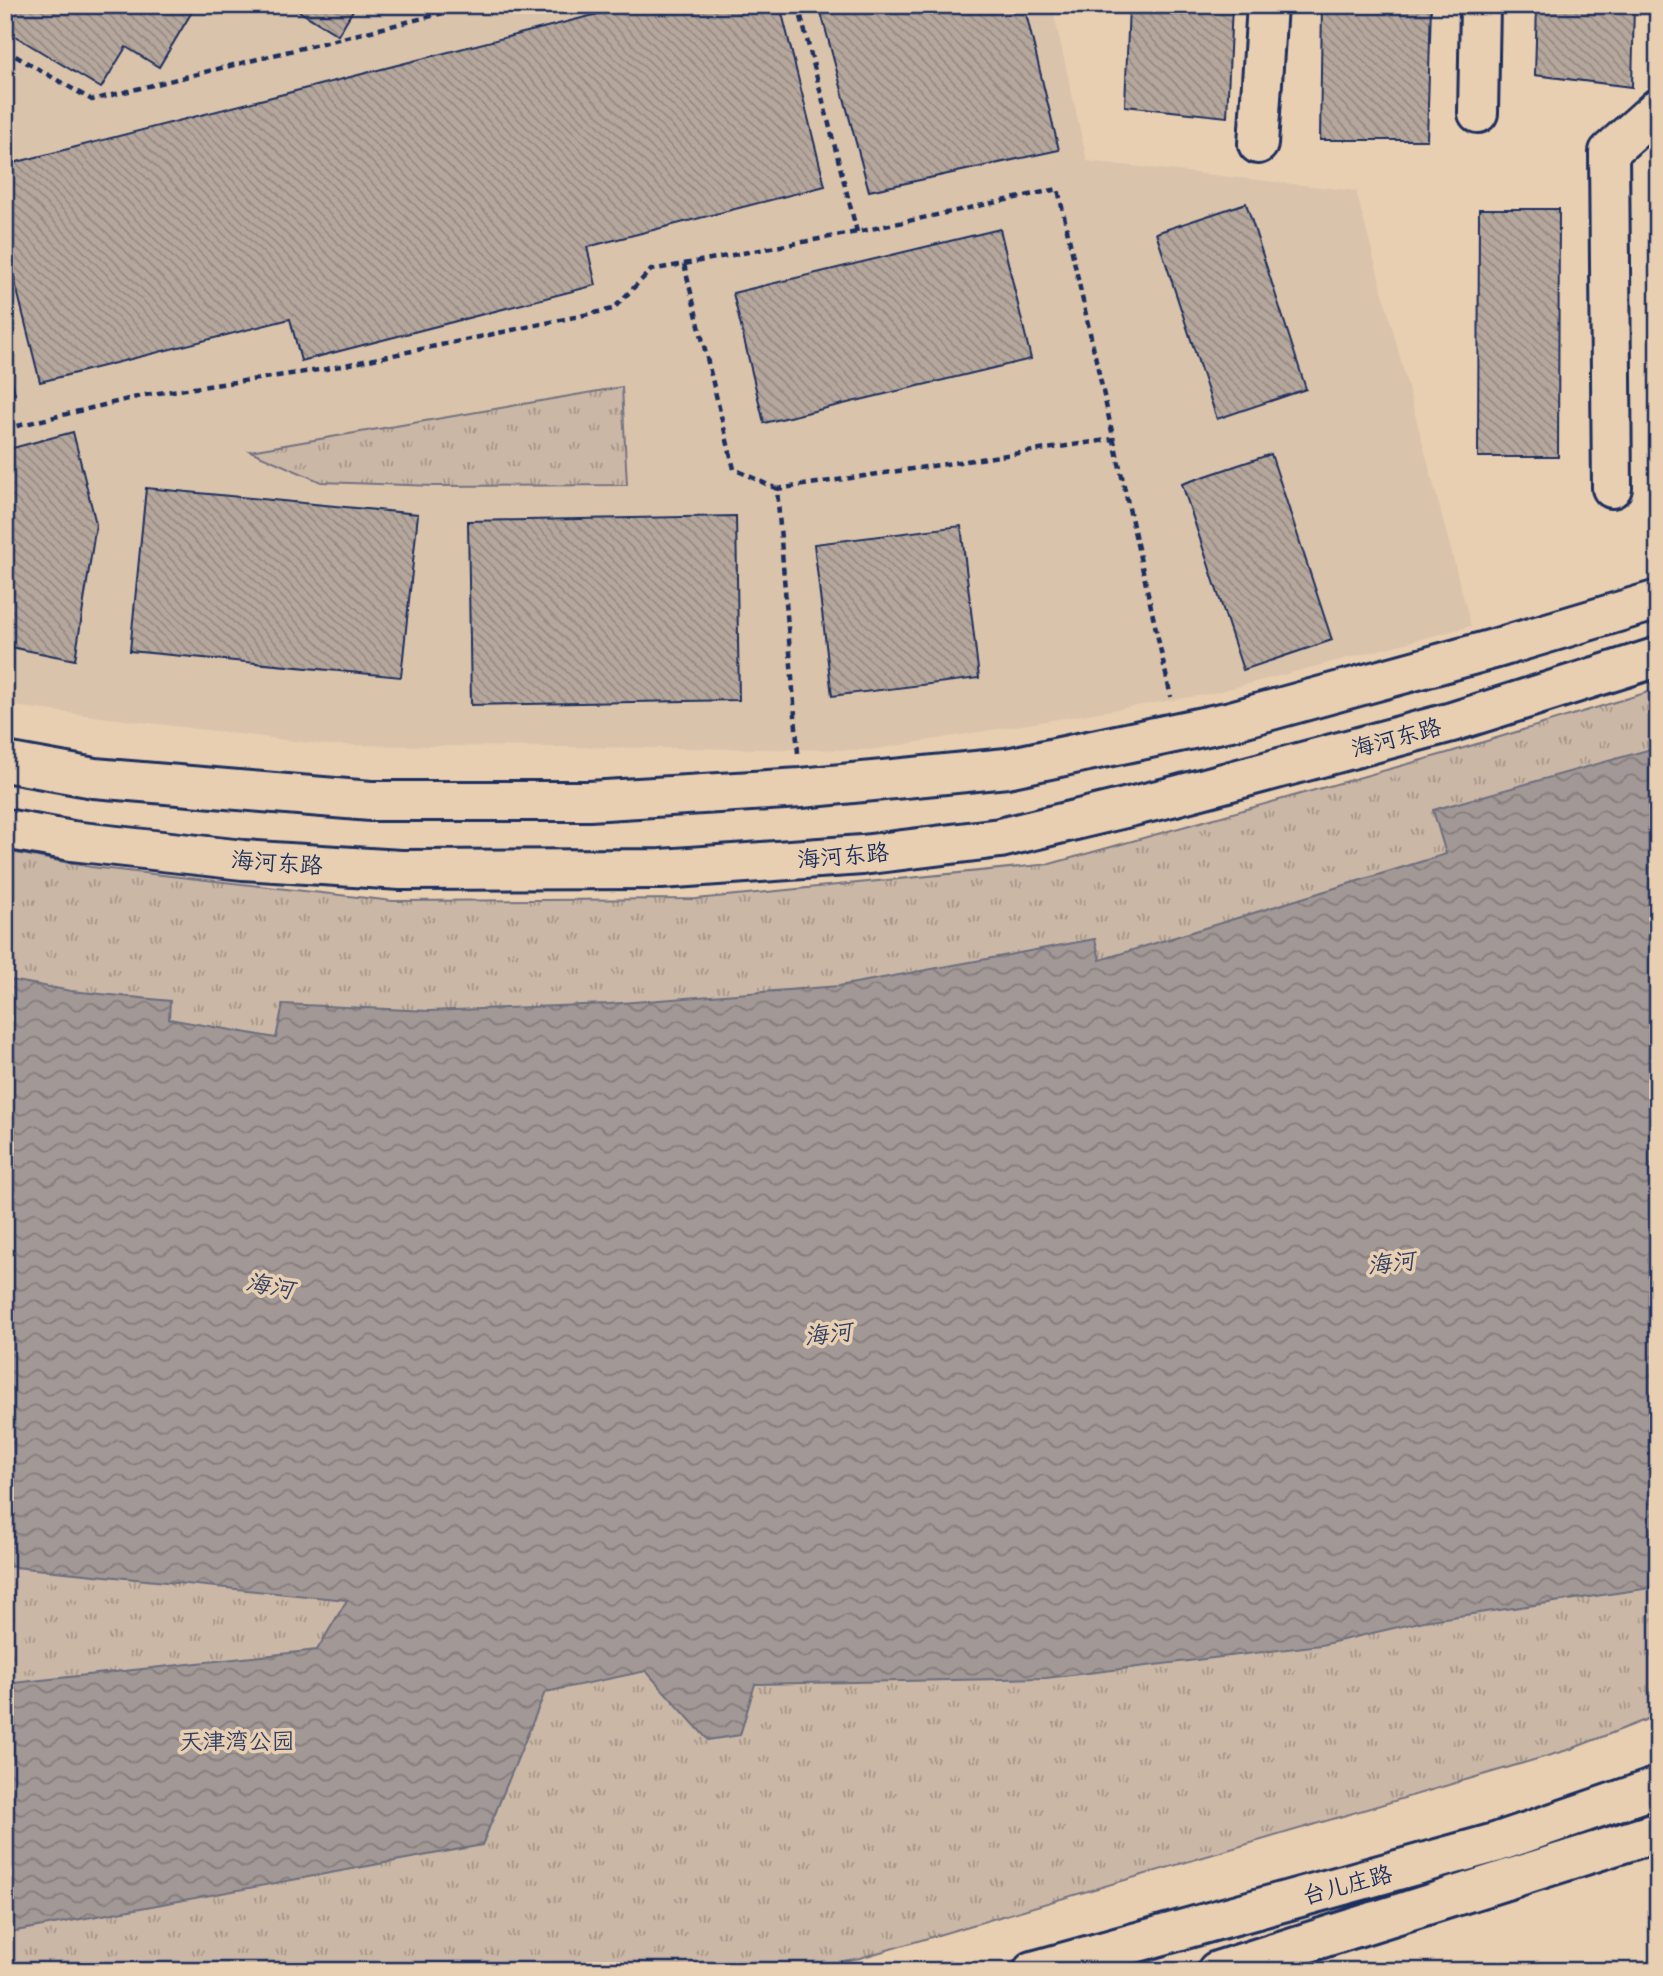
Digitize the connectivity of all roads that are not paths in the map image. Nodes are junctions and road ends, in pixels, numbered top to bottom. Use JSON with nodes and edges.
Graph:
{"nodes":[{"id":1,"x":1267,"y":5,"type":"edge"},
{"id":2,"x":1480,"y":5,"type":"edge"},
{"id":3,"x":1658,"y":108,"type":"edge"},
{"id":4,"x":1478,"y":113,"type":"dead end"},
{"id":5,"x":1258,"y":144,"type":"dead end"},
{"id":6,"x":1612,"y":488,"type":"dead end"},
{"id":7,"x":1658,"y":600,"type":"edge"},
{"id":8,"x":1658,"y":657,"type":"edge"},
{"id":9,"x":5,"y":762,"type":"edge"},
{"id":10,"x":5,"y":829,"type":"edge"},
{"id":11,"x":1658,"y":1787,"type":"edge"},
{"id":12,"x":1658,"y":1832,"type":"edge"},
{"id":13,"x":1034,"y":1971,"type":"edge"},
{"id":14,"x":1217,"y":1971,"type":"edge"}],
"edges":[{"from":1,"to":5,"type":"main road"},
{"from":2,"to":4,"type":"main road"},
{"from":3,"to":6,"type":"main road"},
{"from":7,"to":9,"type":"main road"},
{"from":8,"to":10,"type":"main road","name":"海河东路"},
{"from":11,"to":13,"type":"main road","name":"台儿庄路"},
{"from":12,"to":14,"type":"main road","name":"台儿庄路"}]}
